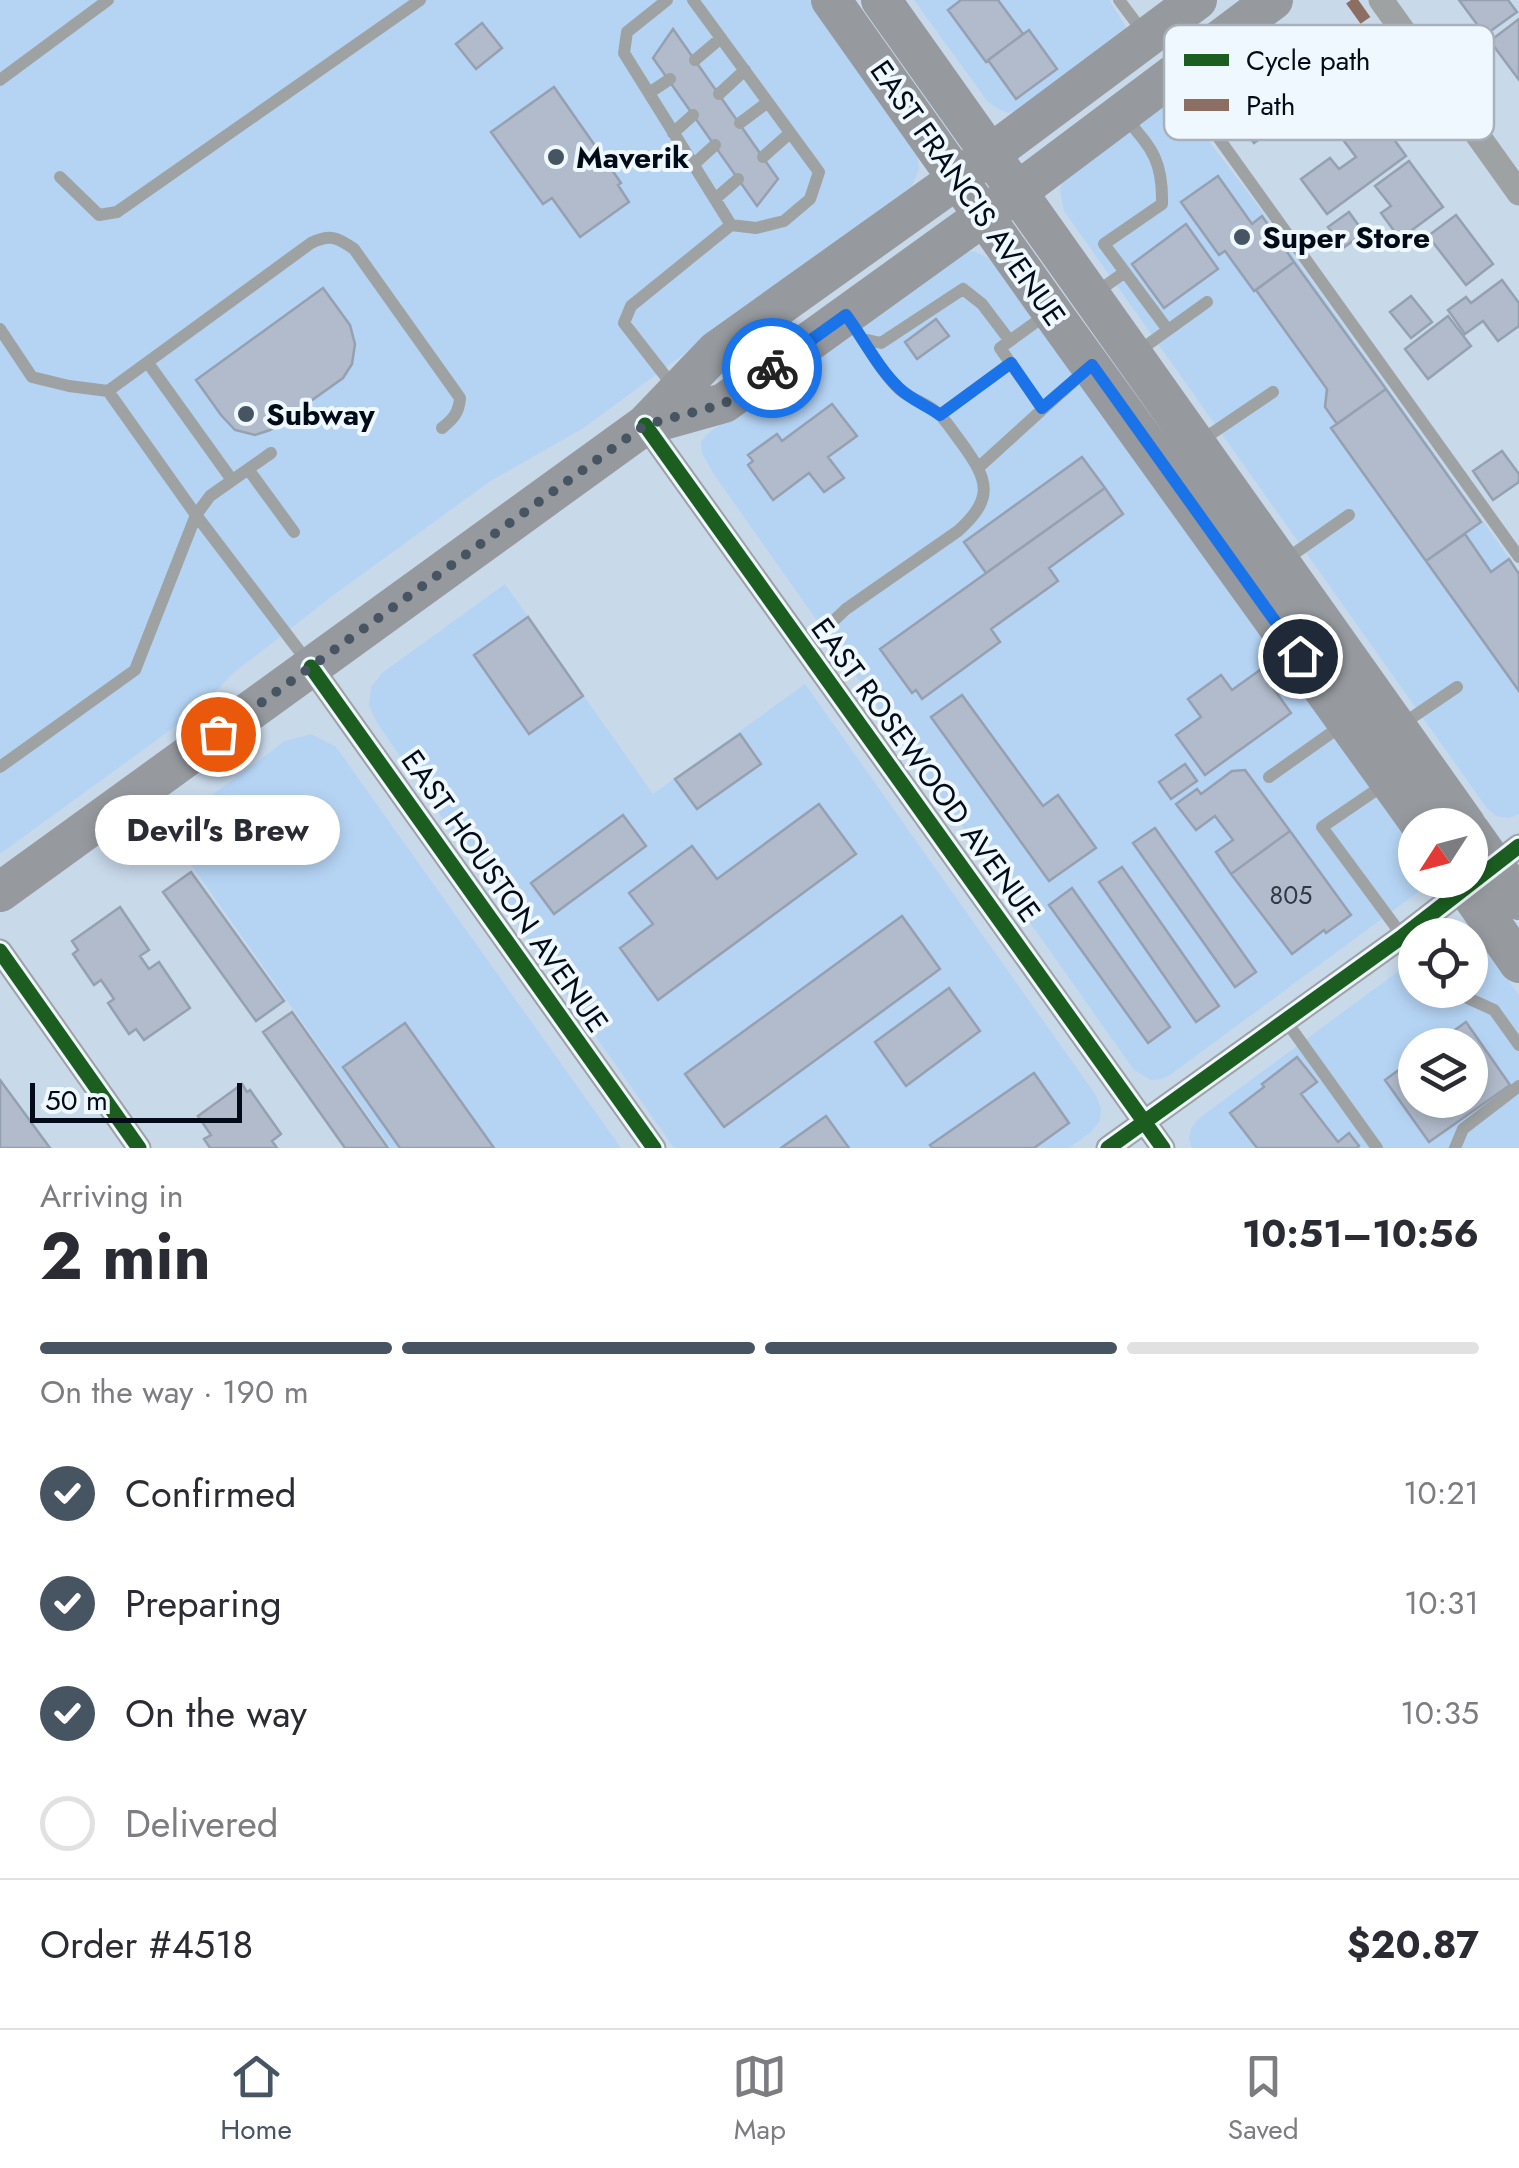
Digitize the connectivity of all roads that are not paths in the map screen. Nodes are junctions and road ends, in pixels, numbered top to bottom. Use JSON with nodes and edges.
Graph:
{"nodes":[{"id":1,"x":108,"y":0,"type":"edge"},
{"id":2,"x":420,"y":0,"type":"edge"},
{"id":3,"x":667,"y":0,"type":"edge"},
{"id":4,"x":693,"y":0,"type":"edge"},
{"id":5,"x":831,"y":0,"type":"edge"},
{"id":6,"x":880,"y":0,"type":"edge"},
{"id":7,"x":1119,"y":0,"type":"edge"},
{"id":8,"x":1197,"y":0,"type":"edge"},
{"id":9,"x":1273,"y":0,"type":"edge"},
{"id":10,"x":1381,"y":0,"type":"edge"},
{"id":11,"x":1164,"y":25,"type":"edge"},
{"id":12,"x":1164,"y":25,"type":"edge"},
{"id":13,"x":1240,"y":25,"type":"edge"},
{"id":14,"x":1399,"y":25,"type":"edge"},
{"id":15,"x":721,"y":38,"type":"junction"},
{"id":16,"x":1147,"y":38,"type":"junction"},
{"id":17,"x":694,"y":60,"type":"dead end"},
{"id":18,"x":745,"y":70,"type":"junction"},
{"id":19,"x":670,"y":79,"type":"dead end"},
{"id":20,"x":0,"y":80,"type":"edge"},
{"id":21,"x":1164,"y":82,"type":"edge"},
{"id":22,"x":650,"y":93,"type":"junction"},
{"id":23,"x":719,"y":94,"type":"dead end"},
{"id":24,"x":768,"y":102,"type":"junction"},
{"id":25,"x":1122,"y":113,"type":"junction"},
{"id":26,"x":693,"y":115,"type":"dead end"},
{"id":27,"x":740,"y":124,"type":"dead end"},
{"id":28,"x":673,"y":132,"type":"junction"},
{"id":29,"x":790,"y":133,"type":"junction"},
{"id":30,"x":1221,"y":140,"type":"edge"},
{"id":31,"x":1481,"y":140,"type":"edge"},
{"id":32,"x":715,"y":146,"type":"dead end"},
{"id":33,"x":990,"y":154,"type":"junction"},
{"id":34,"x":763,"y":157,"type":"dead end"},
{"id":35,"x":693,"y":165,"type":"junction"},
{"id":36,"x":60,"y":177,"type":"dead end"},
{"id":37,"x":738,"y":179,"type":"dead end"},
{"id":38,"x":957,"y":179,"type":"junction"},
{"id":39,"x":1016,"y":192,"type":"junction"},
{"id":40,"x":1519,"y":193,"type":"edge"},
{"id":41,"x":715,"y":200,"type":"junction"},
{"id":42,"x":984,"y":215,"type":"junction"},
{"id":43,"x":731,"y":225,"type":"junction"},
{"id":44,"x":1124,"y":272,"type":"junction"},
{"id":45,"x":1091,"y":296,"type":"junction"},
{"id":46,"x":1207,"y":302,"type":"dead end"},
{"id":47,"x":1051,"y":311,"type":"junction"},
{"id":48,"x":854,"y":327,"type":"junction"},
{"id":49,"x":0,"y":329,"type":"edge"},
{"id":50,"x":1168,"y":330,"type":"junction"},
{"id":51,"x":1010,"y":340,"type":"junction"},
{"id":52,"x":1133,"y":356,"type":"junction"},
{"id":53,"x":148,"y":363,"type":"junction"},
{"id":54,"x":1011,"y":363,"type":"junction"},
{"id":55,"x":1092,"y":365,"type":"junction"},
{"id":56,"x":108,"y":391,"type":"junction"},
{"id":57,"x":678,"y":392,"type":"junction"},
{"id":58,"x":1273,"y":392,"type":"dead end"},
{"id":59,"x":1042,"y":408,"type":"junction"},
{"id":60,"x":940,"y":415,"type":"junction"},
{"id":61,"x":645,"y":425,"type":"junction"},
{"id":62,"x":442,"y":428,"type":"dead end"},
{"id":63,"x":1196,"y":444,"type":"junction"},
{"id":64,"x":271,"y":453,"type":"dead end"},
{"id":65,"x":979,"y":468,"type":"junction"},
{"id":66,"x":248,"y":469,"type":"junction"},
{"id":67,"x":232,"y":480,"type":"junction"},
{"id":68,"x":196,"y":515,"type":"junction"},
{"id":69,"x":1349,"y":516,"type":"dead end"},
{"id":70,"x":294,"y":532,"type":"dead end"},
{"id":71,"x":1519,"y":557,"type":"edge"},
{"id":72,"x":1280,"y":563,"type":"junction"},
{"id":73,"x":802,"y":643,"type":"junction"},
{"id":74,"x":312,"y":667,"type":"junction"},
{"id":75,"x":1457,"y":688,"type":"dead end"},
{"id":76,"x":1347,"y":721,"type":"junction"},
{"id":77,"x":1397,"y":728,"type":"junction"},
{"id":78,"x":0,"y":766,"type":"edge"},
{"id":79,"x":1270,"y":777,"type":"dead end"},
{"id":80,"x":1389,"y":781,"type":"junction"},
{"id":81,"x":1409,"y":808,"type":"edge"},
{"id":82,"x":1454,"y":808,"type":"edge"},
{"id":83,"x":1488,"y":873,"type":"edge"},
{"id":84,"x":1488,"y":878,"type":"edge"},
{"id":85,"x":0,"y":892,"type":"edge"},
{"id":86,"x":1457,"y":898,"type":"edge"},
{"id":87,"x":1519,"y":900,"type":"edge"},
{"id":88,"x":1436,"y":918,"type":"edge"},
{"id":89,"x":1398,"y":930,"type":"edge"},
{"id":90,"x":0,"y":951,"type":"edge"},
{"id":91,"x":1398,"y":952,"type":"edge"},
{"id":92,"x":1519,"y":964,"type":"edge"},
{"id":93,"x":1488,"y":1007,"type":"edge"},
{"id":94,"x":1286,"y":1021,"type":"junction"},
{"id":95,"x":1519,"y":1044,"type":"edge"},
{"id":96,"x":1519,"y":1086,"type":"edge"},
{"id":97,"x":1144,"y":1123,"type":"junction"},
{"id":98,"x":139,"y":1148,"type":"edge"},
{"id":99,"x":654,"y":1148,"type":"edge"},
{"id":100,"x":1108,"y":1148,"type":"edge"},
{"id":101,"x":1163,"y":1148,"type":"edge"},
{"id":102,"x":1377,"y":1148,"type":"edge"},
{"id":103,"x":1455,"y":1148,"type":"edge"}],
"edges":[{"from":1,"to":20,"type":"lane"},
{"from":2,"to":36,"type":"lane"},
{"from":3,"to":22,"type":"lane"},
{"from":4,"to":15,"type":"lane"},
{"from":5,"to":38,"type":"main road","name":"EAST FRANCIS AVENUE"},
{"from":6,"to":33,"type":"main road","name":"EAST FRANCIS AVENUE"},
{"from":7,"to":16,"type":"lane"},
{"from":8,"to":11,"type":"main road"},
{"from":9,"to":13,"type":"main road"},
{"from":10,"to":14,"type":"street"},
{"from":12,"to":16,"type":"main road"},
{"from":15,"to":17,"type":"lane"},
{"from":15,"to":18,"type":"lane"},
{"from":16,"to":33,"type":"main road"},
{"from":18,"to":23,"type":"lane"},
{"from":18,"to":24,"type":"lane"},
{"from":19,"to":22,"type":"lane"},
{"from":21,"to":25,"type":"main road"},
{"from":22,"to":28,"type":"lane"},
{"from":24,"to":27,"type":"lane"},
{"from":24,"to":29,"type":"lane"},
{"from":25,"to":39,"type":"main road"},
{"from":25,"to":44,"type":"lane"},
{"from":26,"to":28,"type":"lane"},
{"from":28,"to":35,"type":"lane"},
{"from":29,"to":34,"type":"lane"},
{"from":29,"to":43,"type":"lane"},
{"from":30,"to":71,"type":"lane"},
{"from":31,"to":40,"type":"street"},
{"from":32,"to":35,"type":"lane"},
{"from":33,"to":38,"type":"main road"},
{"from":33,"to":39,"type":"main road","name":"EAST FRANCIS AVENUE"},
{"from":35,"to":41,"type":"lane"},
{"from":37,"to":41,"type":"lane"},
{"from":38,"to":42,"type":"main road","name":"EAST FRANCIS AVENUE"},
{"from":38,"to":57,"type":"main road"},
{"from":39,"to":42,"type":"main road"},
{"from":39,"to":45,"type":"main road","name":"EAST FRANCIS AVENUE"},
{"from":41,"to":43,"type":"lane"},
{"from":42,"to":47,"type":"main road","name":"EAST FRANCIS AVENUE"},
{"from":42,"to":48,"type":"main road"},
{"from":43,"to":57,"type":"lane"},
{"from":44,"to":45,"type":"lane"},
{"from":44,"to":50,"type":"lane"},
{"from":45,"to":52,"type":"main road","name":"EAST FRANCIS AVENUE"},
{"from":46,"to":50,"type":"lane"},
{"from":47,"to":51,"type":"lane"},
{"from":47,"to":55,"type":"main road","name":"EAST FRANCIS AVENUE"},
{"from":48,"to":51,"type":"lane"},
{"from":48,"to":60,"type":"lane"},
{"from":48,"to":61,"type":"main road"},
{"from":49,"to":56,"type":"lane"},
{"from":50,"to":52,"type":"lane"},
{"from":51,"to":54,"type":"lane"},
{"from":52,"to":63,"type":"main road","name":"EAST FRANCIS AVENUE"},
{"from":53,"to":56,"type":"lane"},
{"from":53,"to":62,"type":"lane"},
{"from":53,"to":67,"type":"lane"},
{"from":54,"to":59,"type":"lane"},
{"from":54,"to":60,"type":"lane"},
{"from":55,"to":59,"type":"lane"},
{"from":55,"to":76,"type":"main road","name":"EAST FRANCIS AVENUE"},
{"from":56,"to":68,"type":"lane"},
{"from":57,"to":61,"type":"main road"},
{"from":58,"to":63,"type":"lane"},
{"from":59,"to":65,"type":"lane"},
{"from":60,"to":65,"type":"lane"},
{"from":61,"to":73,"type":"street","name":"EAST ROSEWOOD AVENUE"},
{"from":61,"to":74,"type":"main road"},
{"from":63,"to":72,"type":"main road","name":"EAST FRANCIS AVENUE"},
{"from":64,"to":66,"type":"lane"},
{"from":65,"to":73,"type":"lane"},
{"from":66,"to":67,"type":"lane"},
{"from":66,"to":70,"type":"lane"},
{"from":67,"to":68,"type":"lane"},
{"from":68,"to":74,"type":"lane"},
{"from":68,"to":78,"type":"lane"},
{"from":69,"to":72,"type":"lane"},
{"from":72,"to":77,"type":"main road","name":"EAST FRANCIS AVENUE"},
{"from":73,"to":97,"type":"street","name":"EAST ROSEWOOD AVENUE"},
{"from":74,"to":85,"type":"main road"},
{"from":74,"to":99,"type":"street","name":"EAST HOUSTON AVENUE"},
{"from":75,"to":77,"type":"lane"},
{"from":76,"to":79,"type":"lane"},
{"from":76,"to":80,"type":"main road","name":"EAST FRANCIS AVENUE"},
{"from":77,"to":82,"type":"main road","name":"EAST FRANCIS AVENUE"},
{"from":80,"to":81,"type":"main road","name":"EAST FRANCIS AVENUE"},
{"from":80,"to":89,"type":"lane"},
{"from":83,"to":87,"type":"main road","name":"EAST FRANCIS AVENUE"},
{"from":84,"to":92,"type":"main road","name":"EAST FRANCIS AVENUE"},
{"from":86,"to":88,"type":"street"},
{"from":90,"to":98,"type":"street"},
{"from":91,"to":94,"type":"street"},
{"from":93,"to":95,"type":"lane"},
{"from":94,"to":97,"type":"street"},
{"from":94,"to":102,"type":"lane"},
{"from":96,"to":103,"type":"lane"},
{"from":97,"to":100,"type":"street"},
{"from":97,"to":101,"type":"street","name":"EAST ROSEWOOD AVENUE"}]}
